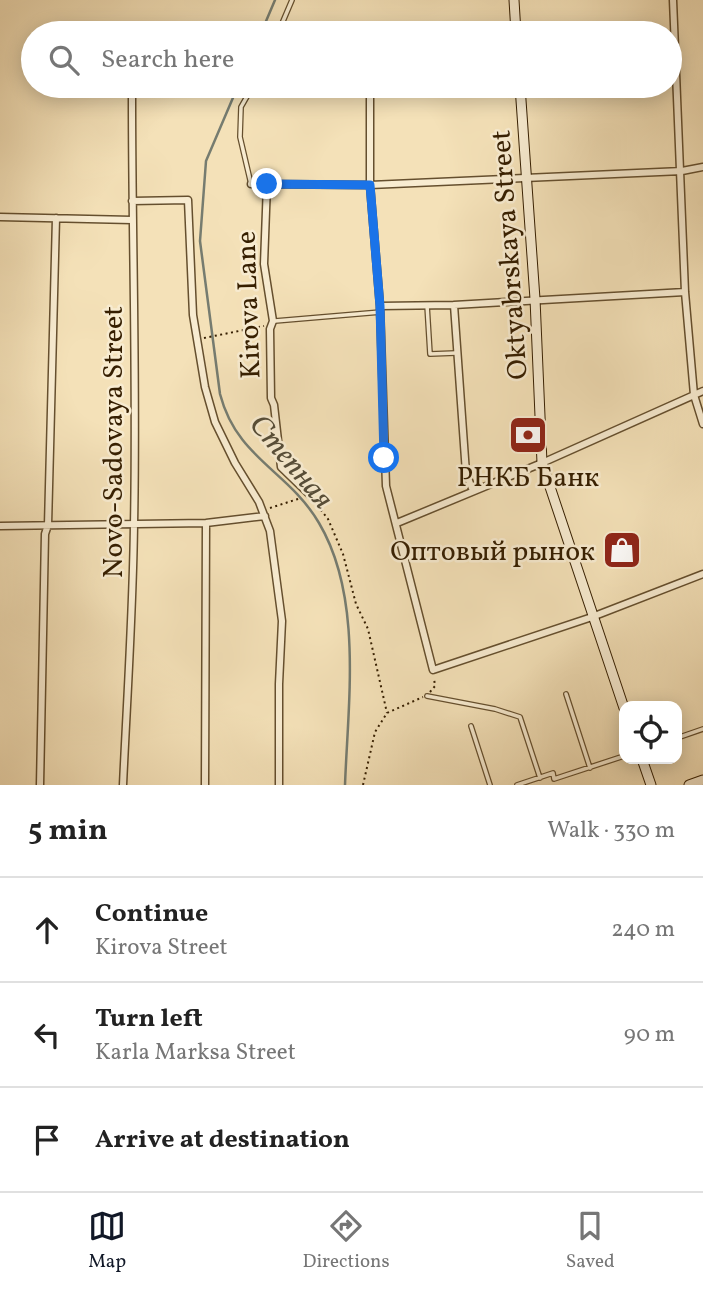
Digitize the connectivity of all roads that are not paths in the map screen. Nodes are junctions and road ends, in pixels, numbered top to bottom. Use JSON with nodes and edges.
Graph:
{"nodes":[{"id":1,"x":292,"y":0,"type":"edge"},
{"id":2,"x":514,"y":0,"type":"edge"},
{"id":3,"x":673,"y":0,"type":"edge"},
{"id":4,"x":283,"y":21,"type":"edge"},
{"id":5,"x":515,"y":21,"type":"edge"},
{"id":6,"x":674,"y":21,"type":"edge"},
{"id":7,"x":246,"y":98,"type":"edge"},
{"id":8,"x":370,"y":98,"type":"edge"},
{"id":9,"x":521,"y":98,"type":"edge"},
{"id":10,"x":678,"y":98,"type":"edge"},
{"id":11,"x":132,"y":99,"type":"dead end"},
{"id":12,"x":703,"y":167,"type":"edge"},
{"id":13,"x":681,"y":171,"type":"junction"},
{"id":14,"x":526,"y":179,"type":"junction"},
{"id":15,"x":251,"y":184,"type":"joint"},
{"id":16,"x":267,"y":184,"type":"junction"},
{"id":17,"x":370,"y":185,"type":"junction"},
{"id":18,"x":132,"y":201,"type":"junction"},
{"id":19,"x":0,"y":217,"type":"edge"},
{"id":20,"x":56,"y":218,"type":"junction"},
{"id":21,"x":132,"y":220,"type":"junction"},
{"id":22,"x":685,"y":292,"type":"junction"},
{"id":23,"x":535,"y":299,"type":"junction"},
{"id":24,"x":428,"y":305,"type":"junction"},
{"id":25,"x":454,"y":305,"type":"junction"},
{"id":26,"x":381,"y":309,"type":"junction"},
{"id":27,"x":272,"y":323,"type":"junction"},
{"id":28,"x":457,"y":353,"type":"junction"},
{"id":29,"x":703,"y":391,"type":"edge"},
{"id":30,"x":694,"y":395,"type":"junction"},
{"id":31,"x":703,"y":424,"type":"edge"},
{"id":32,"x":542,"y":463,"type":"junction"},
{"id":33,"x":473,"y":491,"type":"junction"},
{"id":34,"x":310,"y":495,"type":"road end"},
{"id":35,"x":264,"y":513,"type":"junction"},
{"id":36,"x":205,"y":523,"type":"junction"},
{"id":37,"x":397,"y":523,"type":"junction"},
{"id":38,"x":48,"y":525,"type":"junction"},
{"id":39,"x":0,"y":526,"type":"edge"},
{"id":40,"x":134,"y":526,"type":"junction"},
{"id":41,"x":703,"y":574,"type":"edge"},
{"id":42,"x":592,"y":617,"type":"junction"},
{"id":43,"x":566,"y":694,"type":"dead end"},
{"id":44,"x":427,"y":695,"type":"road end"},
{"id":45,"x":622,"y":701,"type":"edge"},
{"id":46,"x":471,"y":726,"type":"dead end"},
{"id":47,"x":703,"y":729,"type":"edge"},
{"id":48,"x":682,"y":736,"type":"edge"},
{"id":49,"x":619,"y":759,"type":"edge"},
{"id":50,"x":644,"y":764,"type":"edge"},
{"id":51,"x":590,"y":768,"type":"junction"},
{"id":52,"x":540,"y":778,"type":"junction"},
{"id":53,"x":703,"y":780,"type":"edge"},
{"id":54,"x":40,"y":785,"type":"edge"},
{"id":55,"x":123,"y":785,"type":"edge"},
{"id":56,"x":205,"y":785,"type":"edge"},
{"id":57,"x":279,"y":785,"type":"edge"},
{"id":58,"x":490,"y":785,"type":"edge"},
{"id":59,"x":517,"y":785,"type":"edge"},
{"id":60,"x":651,"y":785,"type":"edge"},
{"id":61,"x":689,"y":785,"type":"edge"}],
"edges":[{"from":1,"to":4,"type":"lane"},
{"from":2,"to":5,"type":"main road"},
{"from":3,"to":6,"type":"street"},
{"from":7,"to":15,"type":"lane"},
{"from":8,"to":17,"type":"street"},
{"from":9,"to":14,"type":"main road","name":"Oktyabrskaya Street"},
{"from":10,"to":13,"type":"street"},
{"from":11,"to":18,"type":"street","name":"Novo-Sadovaya Street"},
{"from":12,"to":13,"type":"street"},
{"from":13,"to":14,"type":"street"},
{"from":13,"to":22,"type":"street"},
{"from":14,"to":17,"type":"street"},
{"from":14,"to":23,"type":"main road","name":"Oktyabrskaya Street"},
{"from":15,"to":16,"type":"street"},
{"from":16,"to":17,"type":"street"},
{"from":16,"to":27,"type":"street","name":"Kirova Lane"},
{"from":17,"to":26,"type":"street"},
{"from":18,"to":21,"type":"street","name":"Novo-Sadovaya Street"},
{"from":18,"to":35,"type":"street"},
{"from":19,"to":20,"type":"street"},
{"from":20,"to":21,"type":"street"},
{"from":20,"to":38,"type":"street"},
{"from":21,"to":40,"type":"street","name":"Novo-Sadovaya Street"},
{"from":22,"to":23,"type":"street"},
{"from":22,"to":30,"type":"street"},
{"from":23,"to":25,"type":"street"},
{"from":23,"to":32,"type":"main road","name":"Oktyabrskaya Street"},
{"from":24,"to":25,"type":"street"},
{"from":24,"to":26,"type":"street"},
{"from":24,"to":28,"type":"lane"},
{"from":25,"to":28,"type":"street"},
{"from":26,"to":27,"type":"lane"},
{"from":26,"to":37,"type":"street"},
{"from":27,"to":34,"type":"street","name":"Kirova Lane"},
{"from":28,"to":33,"type":"street"},
{"from":29,"to":30,"type":"street"},
{"from":30,"to":31,"type":"street"},
{"from":30,"to":32,"type":"street"},
{"from":32,"to":33,"type":"street"},
{"from":32,"to":42,"type":"main road","name":"Oktyabrskaya Street"},
{"from":33,"to":37,"type":"street"},
{"from":35,"to":36,"type":"street"},
{"from":35,"to":57,"type":"street"},
{"from":36,"to":40,"type":"street"},
{"from":36,"to":56,"type":"street"},
{"from":37,"to":42,"type":"street"},
{"from":38,"to":39,"type":"street"},
{"from":38,"to":40,"type":"street"},
{"from":38,"to":54,"type":"street"},
{"from":40,"to":55,"type":"street","name":"Novo-Sadovaya Street"},
{"from":41,"to":42,"type":"street"},
{"from":42,"to":45,"type":"main road","name":"Oktyabrskaya Street"},
{"from":43,"to":51,"type":"lane"},
{"from":44,"to":52,"type":"lane"},
{"from":46,"to":58,"type":"lane"},
{"from":47,"to":48,"type":"lane"},
{"from":49,"to":51,"type":"lane"},
{"from":50,"to":60,"type":"main road"},
{"from":51,"to":52,"type":"lane"},
{"from":52,"to":59,"type":"lane"},
{"from":53,"to":61,"type":"main road"}]}
